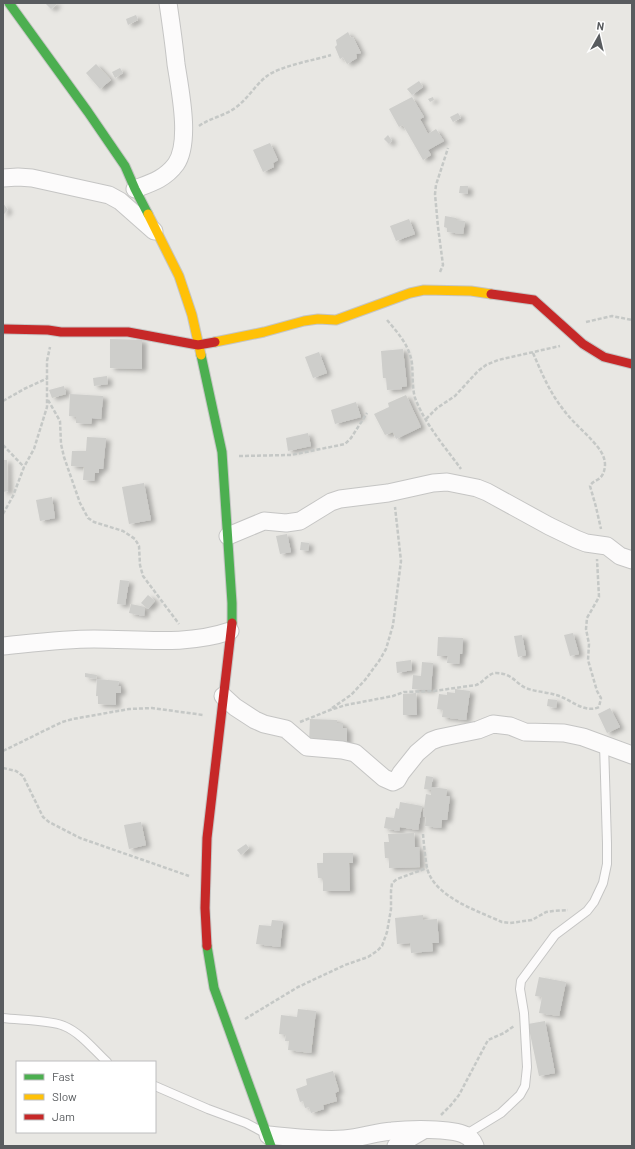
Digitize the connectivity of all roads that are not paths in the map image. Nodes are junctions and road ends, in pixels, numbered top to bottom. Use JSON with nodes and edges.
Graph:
{"nodes":[{"id":1,"x":9,"y":3,"type":"edge"},
{"id":2,"x":168,"y":3,"type":"edge"},
{"id":3,"x":3,"y":178,"type":"edge"},
{"id":4,"x":135,"y":189,"type":"junction"},
{"id":5,"x":160,"y":236,"type":"junction"},
{"id":6,"x":3,"y":329,"type":"edge"},
{"id":7,"x":198,"y":345,"type":"junction"},
{"id":8,"x":632,"y":364,"type":"edge"},
{"id":9,"x":228,"y":536,"type":"junction"},
{"id":10,"x":632,"y":560,"type":"edge"},
{"id":11,"x":230,"y":631,"type":"junction"},
{"id":12,"x":3,"y":646,"type":"edge"},
{"id":13,"x":223,"y":696,"type":"junction"},
{"id":14,"x":604,"y":744,"type":"junction"},
{"id":15,"x":632,"y":755,"type":"edge"},
{"id":16,"x":3,"y":1018,"type":"edge"},
{"id":17,"x":106,"y":1061,"type":"edge"},
{"id":18,"x":156,"y":1086,"type":"edge"},
{"id":19,"x":424,"y":1130,"type":"junction"},
{"id":20,"x":270,"y":1140,"type":"edge"},
{"id":21,"x":470,"y":1140,"type":"edge"},
{"id":22,"x":396,"y":1146,"type":"edge"}],
"edges":[{"from":1,"to":4,"type":"street"},
{"from":2,"to":4,"type":"street"},
{"from":3,"to":5,"type":"street"},
{"from":4,"to":5,"type":"street"},
{"from":5,"to":7,"type":"street"},
{"from":6,"to":7,"type":"street"},
{"from":7,"to":8,"type":"street"},
{"from":7,"to":9,"type":"street"},
{"from":9,"to":10,"type":"street"},
{"from":9,"to":11,"type":"street"},
{"from":11,"to":12,"type":"street"},
{"from":11,"to":13,"type":"street"},
{"from":13,"to":14,"type":"street"},
{"from":13,"to":20,"type":"street"},
{"from":14,"to":15,"type":"street"},
{"from":14,"to":21,"type":"lane"},
{"from":16,"to":17,"type":"lane"},
{"from":18,"to":20,"type":"lane"},
{"from":19,"to":20,"type":"street"},
{"from":19,"to":21,"type":"street"},
{"from":19,"to":22,"type":"street"}]}
